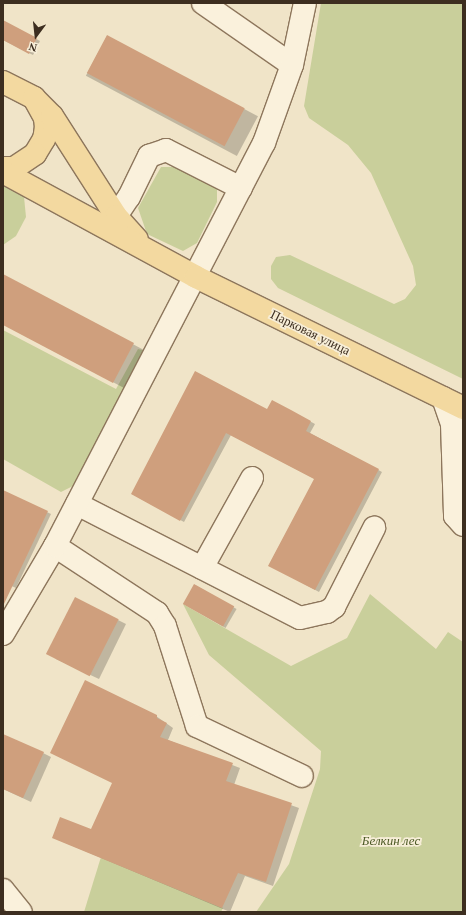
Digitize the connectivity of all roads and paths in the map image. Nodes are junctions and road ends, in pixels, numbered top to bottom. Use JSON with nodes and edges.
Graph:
{"nodes":[{"id":1,"x":203,"y":3,"type":"edge"},
{"id":2,"x":305,"y":3,"type":"edge"},
{"id":3,"x":292,"y":65,"type":"junction"},
{"id":4,"x":3,"y":82,"type":"edge"},
{"id":5,"x":34,"y":98,"type":"junction"},
{"id":6,"x":3,"y":168,"type":"edge"},
{"id":7,"x":3,"y":172,"type":"edge"},
{"id":8,"x":241,"y":188,"type":"junction"},
{"id":9,"x":116,"y":216,"type":"junction"},
{"id":10,"x":157,"y":256,"type":"junction"},
{"id":11,"x":196,"y":277,"type":"junction"},
{"id":12,"x":442,"y":398,"type":"junction"},
{"id":13,"x":463,"y":408,"type":"edge"},
{"id":14,"x":252,"y":478,"type":"dead end"},
{"id":15,"x":77,"y":504,"type":"junction"},
{"id":16,"x":463,"y":525,"type":"edge"},
{"id":17,"x":374,"y":528,"type":"dead end"},
{"id":18,"x":55,"y":546,"type":"junction"},
{"id":19,"x":202,"y":568,"type":"junction"},
{"id":20,"x":8,"y":628,"type":"edge"},
{"id":21,"x":3,"y":646,"type":"edge"},
{"id":22,"x":302,"y":776,"type":"dead end"},
{"id":23,"x":3,"y":890,"type":"edge"},
{"id":24,"x":21,"y":912,"type":"edge"}],
"edges":[{"from":1,"to":3,"type":"street"},
{"from":2,"to":3,"type":"street"},
{"from":3,"to":8,"type":"street"},
{"from":4,"to":5,"type":"main road"},
{"from":5,"to":6,"type":"main road"},
{"from":5,"to":9,"type":"main road"},
{"from":7,"to":10,"type":"main road"},
{"from":8,"to":9,"type":"street"},
{"from":8,"to":11,"type":"street"},
{"from":9,"to":10,"type":"main road"},
{"from":10,"to":11,"type":"main road","name":"Парковая улица"},
{"from":11,"to":12,"type":"main road","name":"Парковая улица"},
{"from":11,"to":15,"type":"street"},
{"from":12,"to":13,"type":"main road","name":"Парковая улица"},
{"from":12,"to":16,"type":"street"},
{"from":14,"to":19,"type":"street"},
{"from":15,"to":18,"type":"street"},
{"from":15,"to":19,"type":"street"},
{"from":17,"to":19,"type":"street"},
{"from":18,"to":20,"type":"street"},
{"from":18,"to":22,"type":"street"},
{"from":20,"to":21,"type":"street"},
{"from":23,"to":24,"type":"street"}]}
